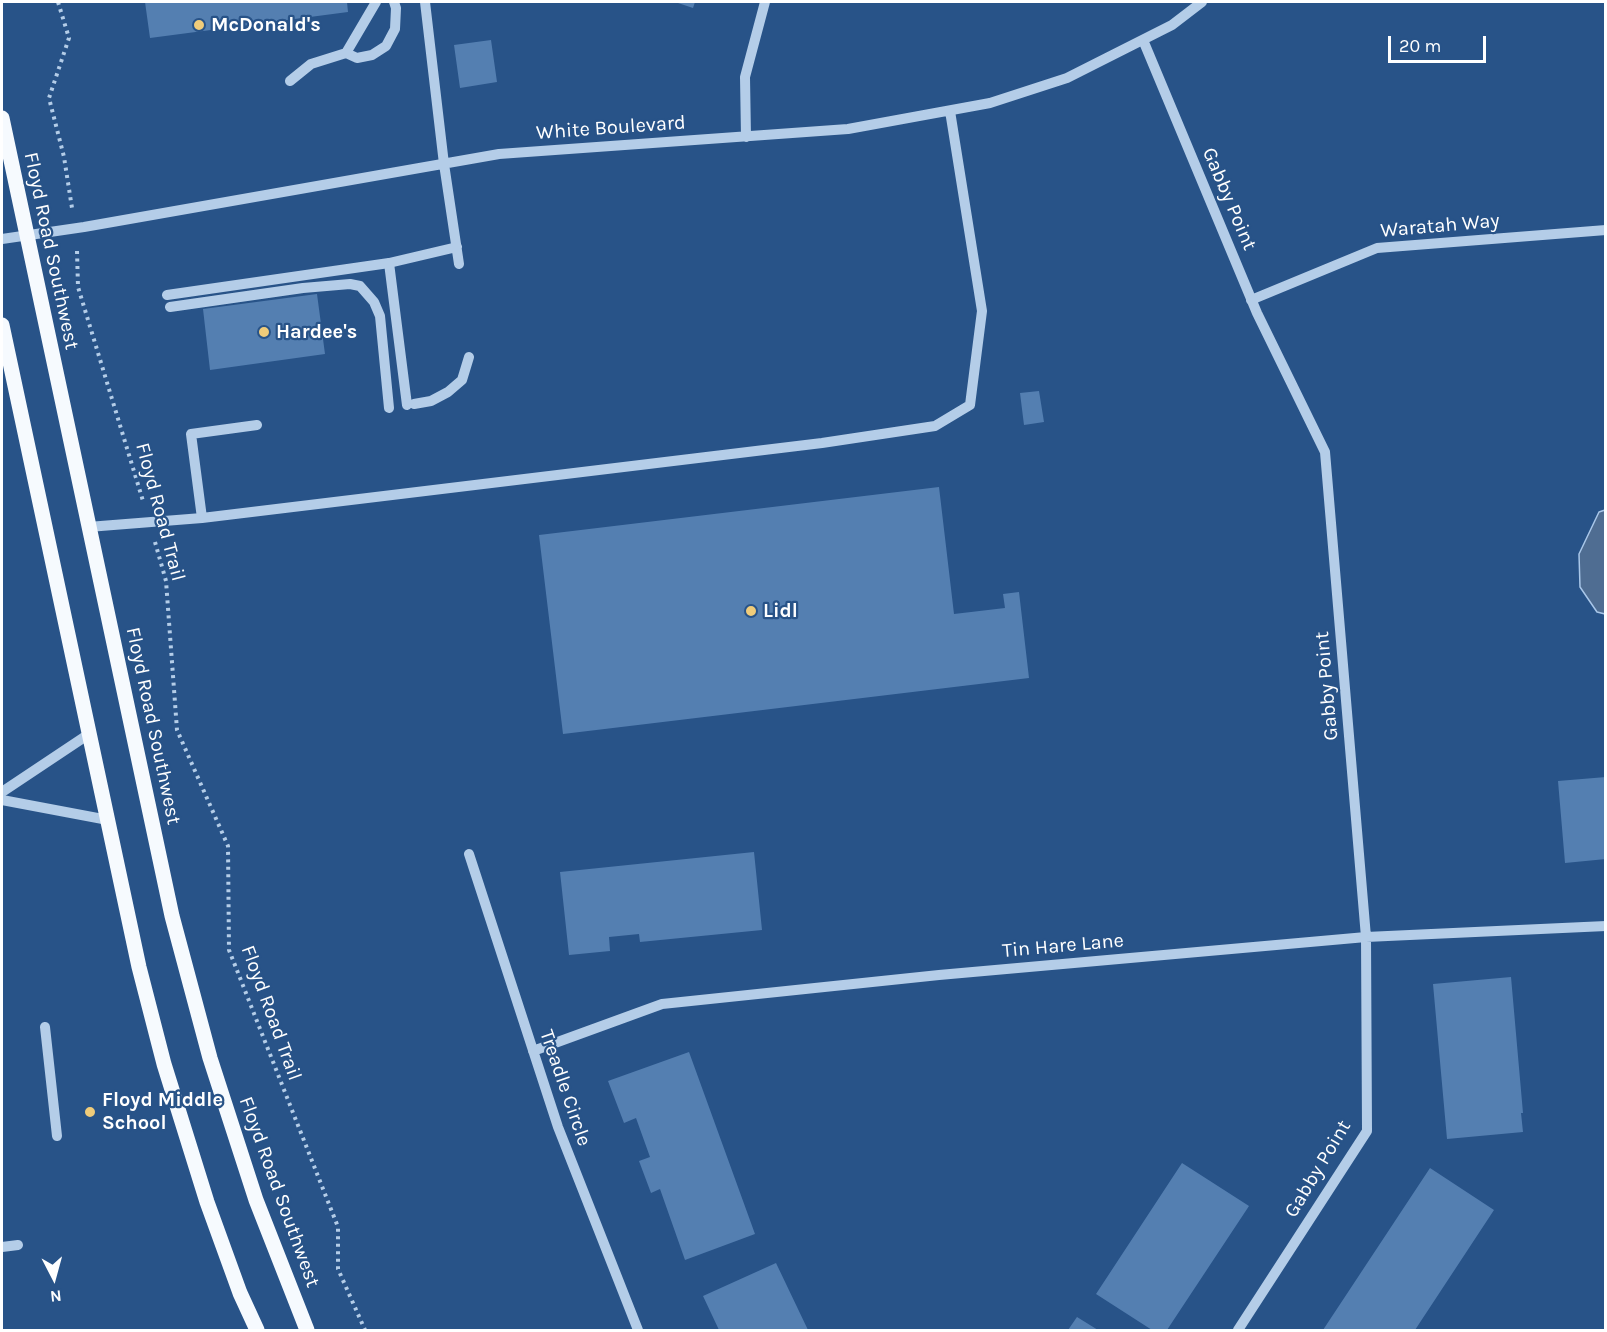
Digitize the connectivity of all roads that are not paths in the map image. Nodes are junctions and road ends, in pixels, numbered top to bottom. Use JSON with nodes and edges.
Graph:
{"nodes":[{"id":1,"x":376,"y":2,"type":"edge"},
{"id":2,"x":394,"y":2,"type":"edge"},
{"id":3,"x":425,"y":2,"type":"edge"},
{"id":4,"x":765,"y":2,"type":"edge"},
{"id":5,"x":1202,"y":2,"type":"edge"},
{"id":6,"x":1143,"y":40,"type":"junction"},
{"id":7,"x":346,"y":53,"type":"junction"},
{"id":8,"x":290,"y":81,"type":"dead end"},
{"id":9,"x":950,"y":111,"type":"junction"},
{"id":10,"x":2,"y":118,"type":"edge"},
{"id":11,"x":746,"y":137,"type":"junction"},
{"id":12,"x":444,"y":164,"type":"junction"},
{"id":13,"x":1605,"y":230,"type":"edge"},
{"id":14,"x":25,"y":235,"type":"junction"},
{"id":15,"x":2,"y":239,"type":"edge"},
{"id":16,"x":457,"y":247,"type":"junction"},
{"id":17,"x":388,"y":263,"type":"junction"},
{"id":18,"x":459,"y":264,"type":"dead end"},
{"id":19,"x":167,"y":295,"type":"dead end"},
{"id":20,"x":1251,"y":300,"type":"junction"},
{"id":21,"x":170,"y":307,"type":"dead end"},
{"id":22,"x":2,"y":326,"type":"edge"},
{"id":23,"x":469,"y":357,"type":"dead end"},
{"id":24,"x":389,"y":408,"type":"dead end"},
{"id":25,"x":257,"y":425,"type":"dead end"},
{"id":26,"x":202,"y":518,"type":"junction"},
{"id":27,"x":88,"y":527,"type":"junction"},
{"id":28,"x":89,"y":734,"type":"junction"},
{"id":29,"x":2,"y":792,"type":"edge"},
{"id":30,"x":2,"y":800,"type":"edge"},
{"id":31,"x":108,"y":820,"type":"junction"},
{"id":32,"x":469,"y":854,"type":"dead end"},
{"id":33,"x":1605,"y":926,"type":"edge"},
{"id":34,"x":1366,"y":937,"type":"junction"},
{"id":35,"x":45,"y":1027,"type":"dead end"},
{"id":36,"x":533,"y":1051,"type":"junction"},
{"id":37,"x":57,"y":1136,"type":"dead end"},
{"id":38,"x":18,"y":1245,"type":"dead end"},
{"id":39,"x":2,"y":1247,"type":"edge"},
{"id":40,"x":254,"y":1330,"type":"edge"},
{"id":41,"x":307,"y":1330,"type":"edge"},
{"id":42,"x":638,"y":1330,"type":"edge"},
{"id":43,"x":1238,"y":1330,"type":"edge"}],
"edges":[{"from":1,"to":7,"type":"street"},
{"from":2,"to":7,"type":"street"},
{"from":3,"to":12,"type":"street"},
{"from":4,"to":11,"type":"street"},
{"from":5,"to":6,"type":"street","name":"White Boulevard"},
{"from":6,"to":9,"type":"street","name":"White Boulevard"},
{"from":6,"to":20,"type":"street","name":"Gabby Point"},
{"from":7,"to":8,"type":"street"},
{"from":9,"to":11,"type":"street","name":"White Boulevard"},
{"from":9,"to":26,"type":"street"},
{"from":10,"to":14,"type":"main road","name":"Floyd Road Southwest"},
{"from":11,"to":12,"type":"street","name":"White Boulevard"},
{"from":12,"to":14,"type":"street","name":"White Boulevard"},
{"from":12,"to":16,"type":"street"},
{"from":13,"to":20,"type":"street","name":"Waratah Way"},
{"from":14,"to":15,"type":"street","name":"White Boulevard"},
{"from":14,"to":27,"type":"main road","name":"Floyd Road Southwest"},
{"from":16,"to":17,"type":"street"},
{"from":16,"to":18,"type":"street"},
{"from":17,"to":19,"type":"street"},
{"from":17,"to":23,"type":"street"},
{"from":20,"to":34,"type":"street","name":"Gabby Point"},
{"from":21,"to":24,"type":"street"},
{"from":22,"to":28,"type":"main road"},
{"from":25,"to":26,"type":"street"},
{"from":26,"to":27,"type":"street"},
{"from":27,"to":41,"type":"main road","name":"Floyd Road Southwest"},
{"from":28,"to":29,"type":"street"},
{"from":28,"to":31,"type":"main road"},
{"from":30,"to":31,"type":"street"},
{"from":31,"to":40,"type":"main road"},
{"from":32,"to":36,"type":"street","name":"Treadle Circle"},
{"from":33,"to":34,"type":"street","name":"Tin Hare Lane"},
{"from":34,"to":36,"type":"street","name":"Tin Hare Lane"},
{"from":34,"to":43,"type":"street","name":"Gabby Point"},
{"from":35,"to":37,"type":"street"},
{"from":36,"to":42,"type":"street","name":"Treadle Circle"},
{"from":38,"to":39,"type":"street"}]}
